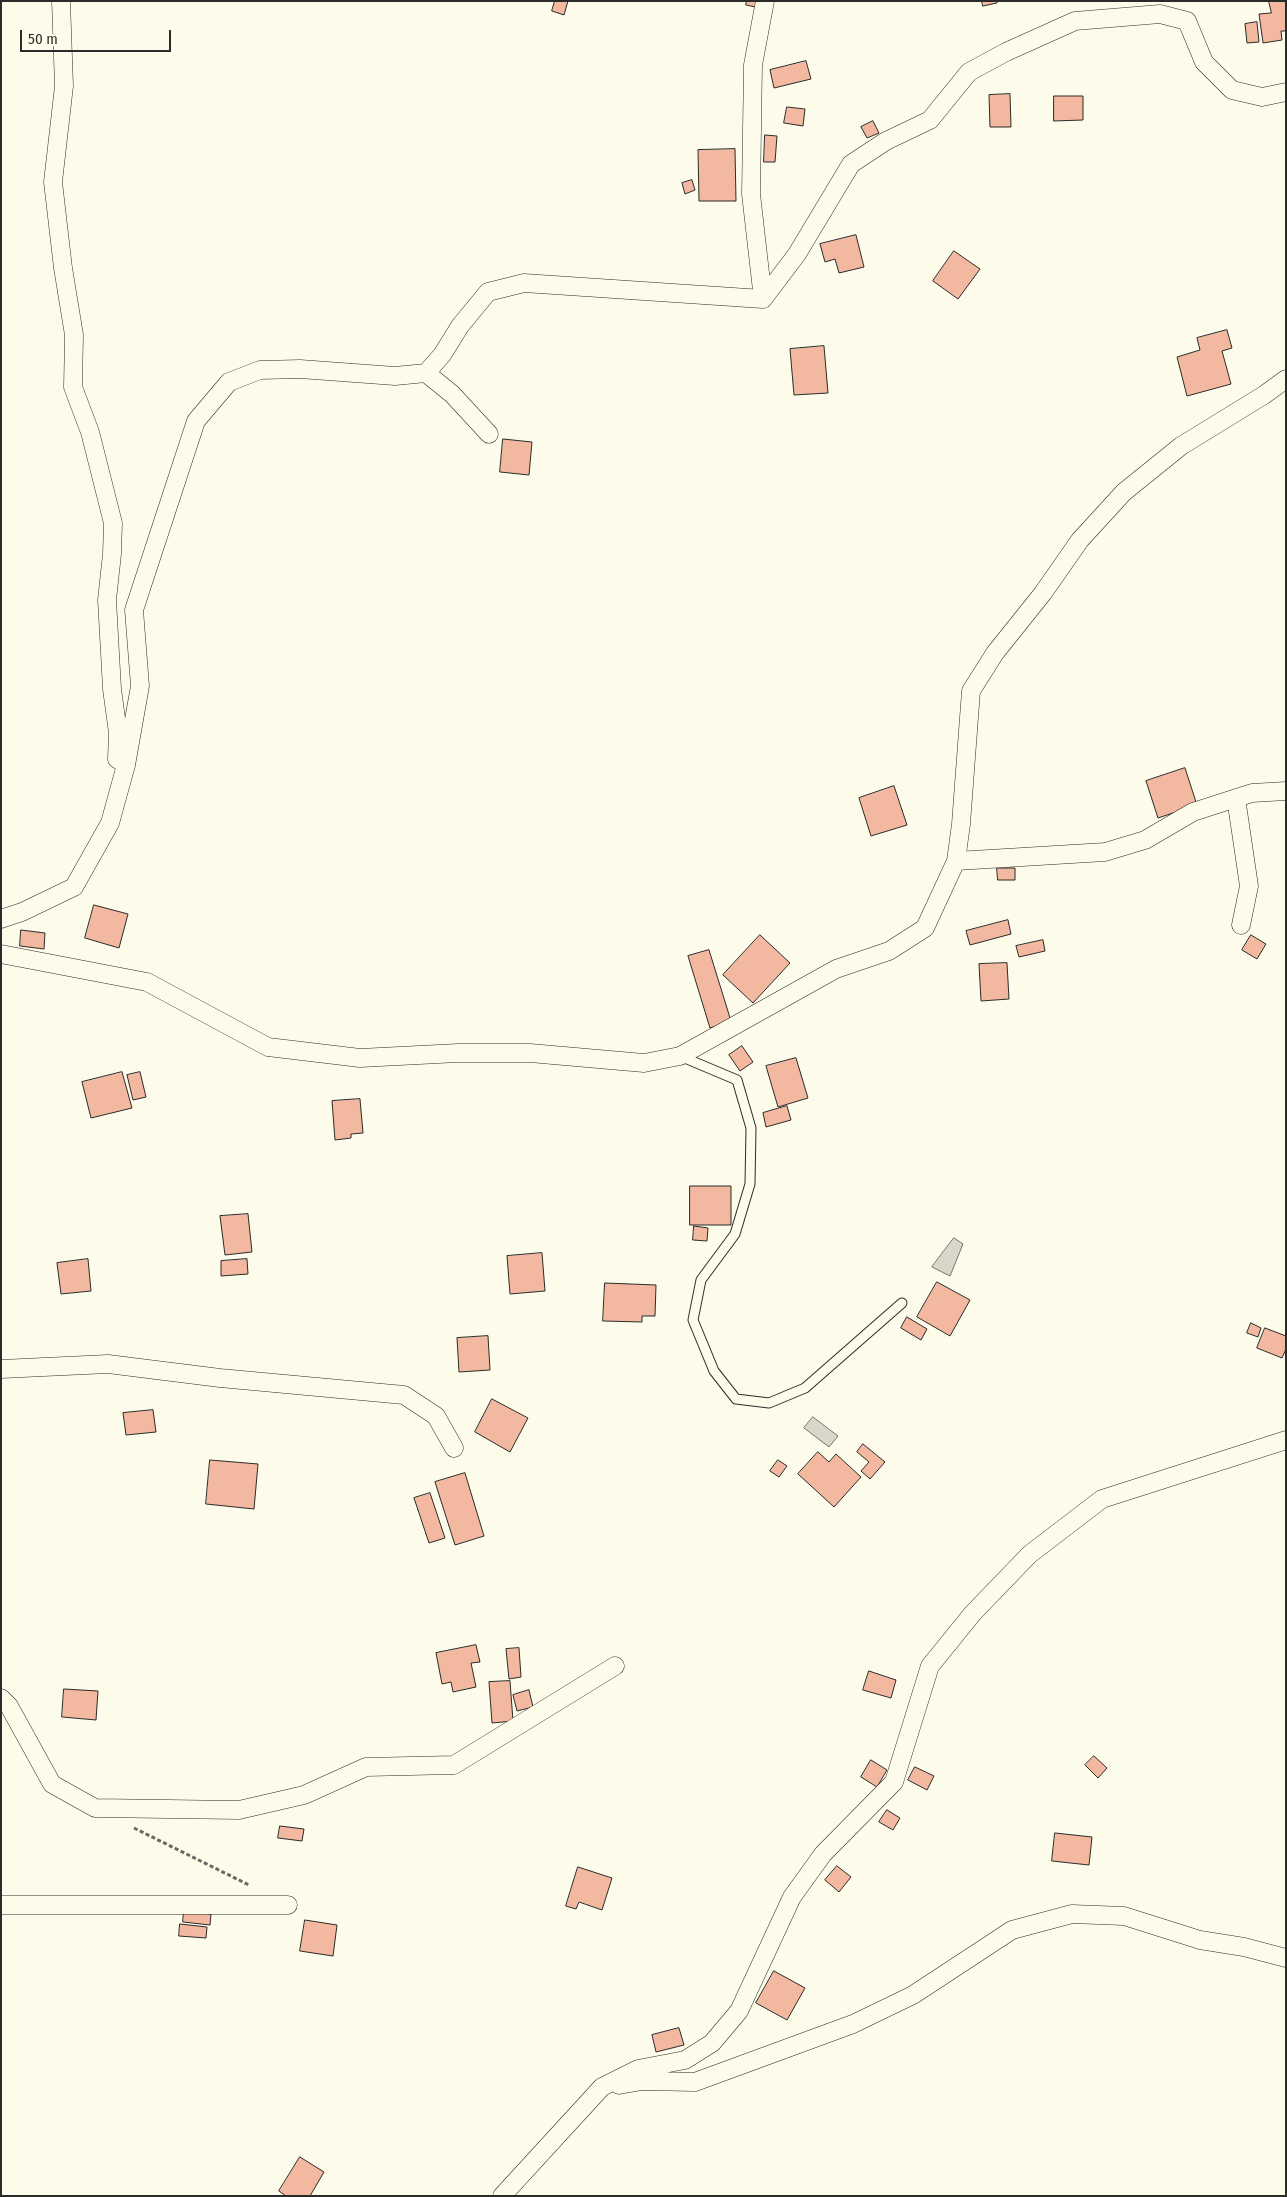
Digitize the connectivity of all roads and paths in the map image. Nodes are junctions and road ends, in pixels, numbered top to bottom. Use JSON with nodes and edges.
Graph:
{"nodes":[{"id":1,"x":61,"y":1,"type":"edge"},
{"id":2,"x":765,"y":1,"type":"edge"},
{"id":3,"x":1286,"y":92,"type":"edge"},
{"id":4,"x":763,"y":299,"type":"junction"},
{"id":5,"x":426,"y":372,"type":"junction"},
{"id":6,"x":1286,"y":379,"type":"edge"},
{"id":7,"x":489,"y":434,"type":"dead end"},
{"id":8,"x":126,"y":765,"type":"junction"},
{"id":9,"x":1286,"y":791,"type":"edge"},
{"id":10,"x":1236,"y":798,"type":"junction"},
{"id":11,"x":956,"y":861,"type":"junction"},
{"id":12,"x":1,"y":919,"type":"edge"},
{"id":13,"x":1242,"y":925,"type":"dead end"},
{"id":14,"x":1,"y":954,"type":"edge"},
{"id":15,"x":680,"y":1056,"type":"junction"},
{"id":16,"x":902,"y":1303,"type":"dead end"},
{"id":17,"x":1,"y":1368,"type":"edge"},
{"id":18,"x":1286,"y":1440,"type":"edge"},
{"id":19,"x":454,"y":1448,"type":"dead end"},
{"id":20,"x":615,"y":1666,"type":"dead end"},
{"id":21,"x":1,"y":1698,"type":"edge"},
{"id":22,"x":130,"y":1826,"type":"dead end"},
{"id":23,"x":253,"y":1887,"type":"dead end"},
{"id":24,"x":1,"y":1905,"type":"edge"},
{"id":25,"x":288,"y":1905,"type":"dead end"},
{"id":26,"x":1286,"y":1958,"type":"edge"},
{"id":27,"x":602,"y":2087,"type":"junction"},
{"id":28,"x":502,"y":2196,"type":"edge"}],
"edges":[{"from":1,"to":8,"type":"street"},
{"from":2,"to":4,"type":"street"},
{"from":3,"to":4,"type":"street"},
{"from":4,"to":5,"type":"street"},
{"from":5,"to":7,"type":"street"},
{"from":5,"to":8,"type":"street"},
{"from":6,"to":11,"type":"street"},
{"from":8,"to":12,"type":"street"},
{"from":9,"to":10,"type":"street"},
{"from":10,"to":11,"type":"street"},
{"from":10,"to":13,"type":"street"},
{"from":11,"to":15,"type":"street"},
{"from":14,"to":15,"type":"street"},
{"from":15,"to":16,"type":"lane"},
{"from":17,"to":19,"type":"street"},
{"from":18,"to":27,"type":"street"},
{"from":20,"to":21,"type":"street"},
{"from":22,"to":23,"type":"path"},
{"from":24,"to":25,"type":"street"},
{"from":26,"to":27,"type":"street"},
{"from":27,"to":28,"type":"street"}]}
